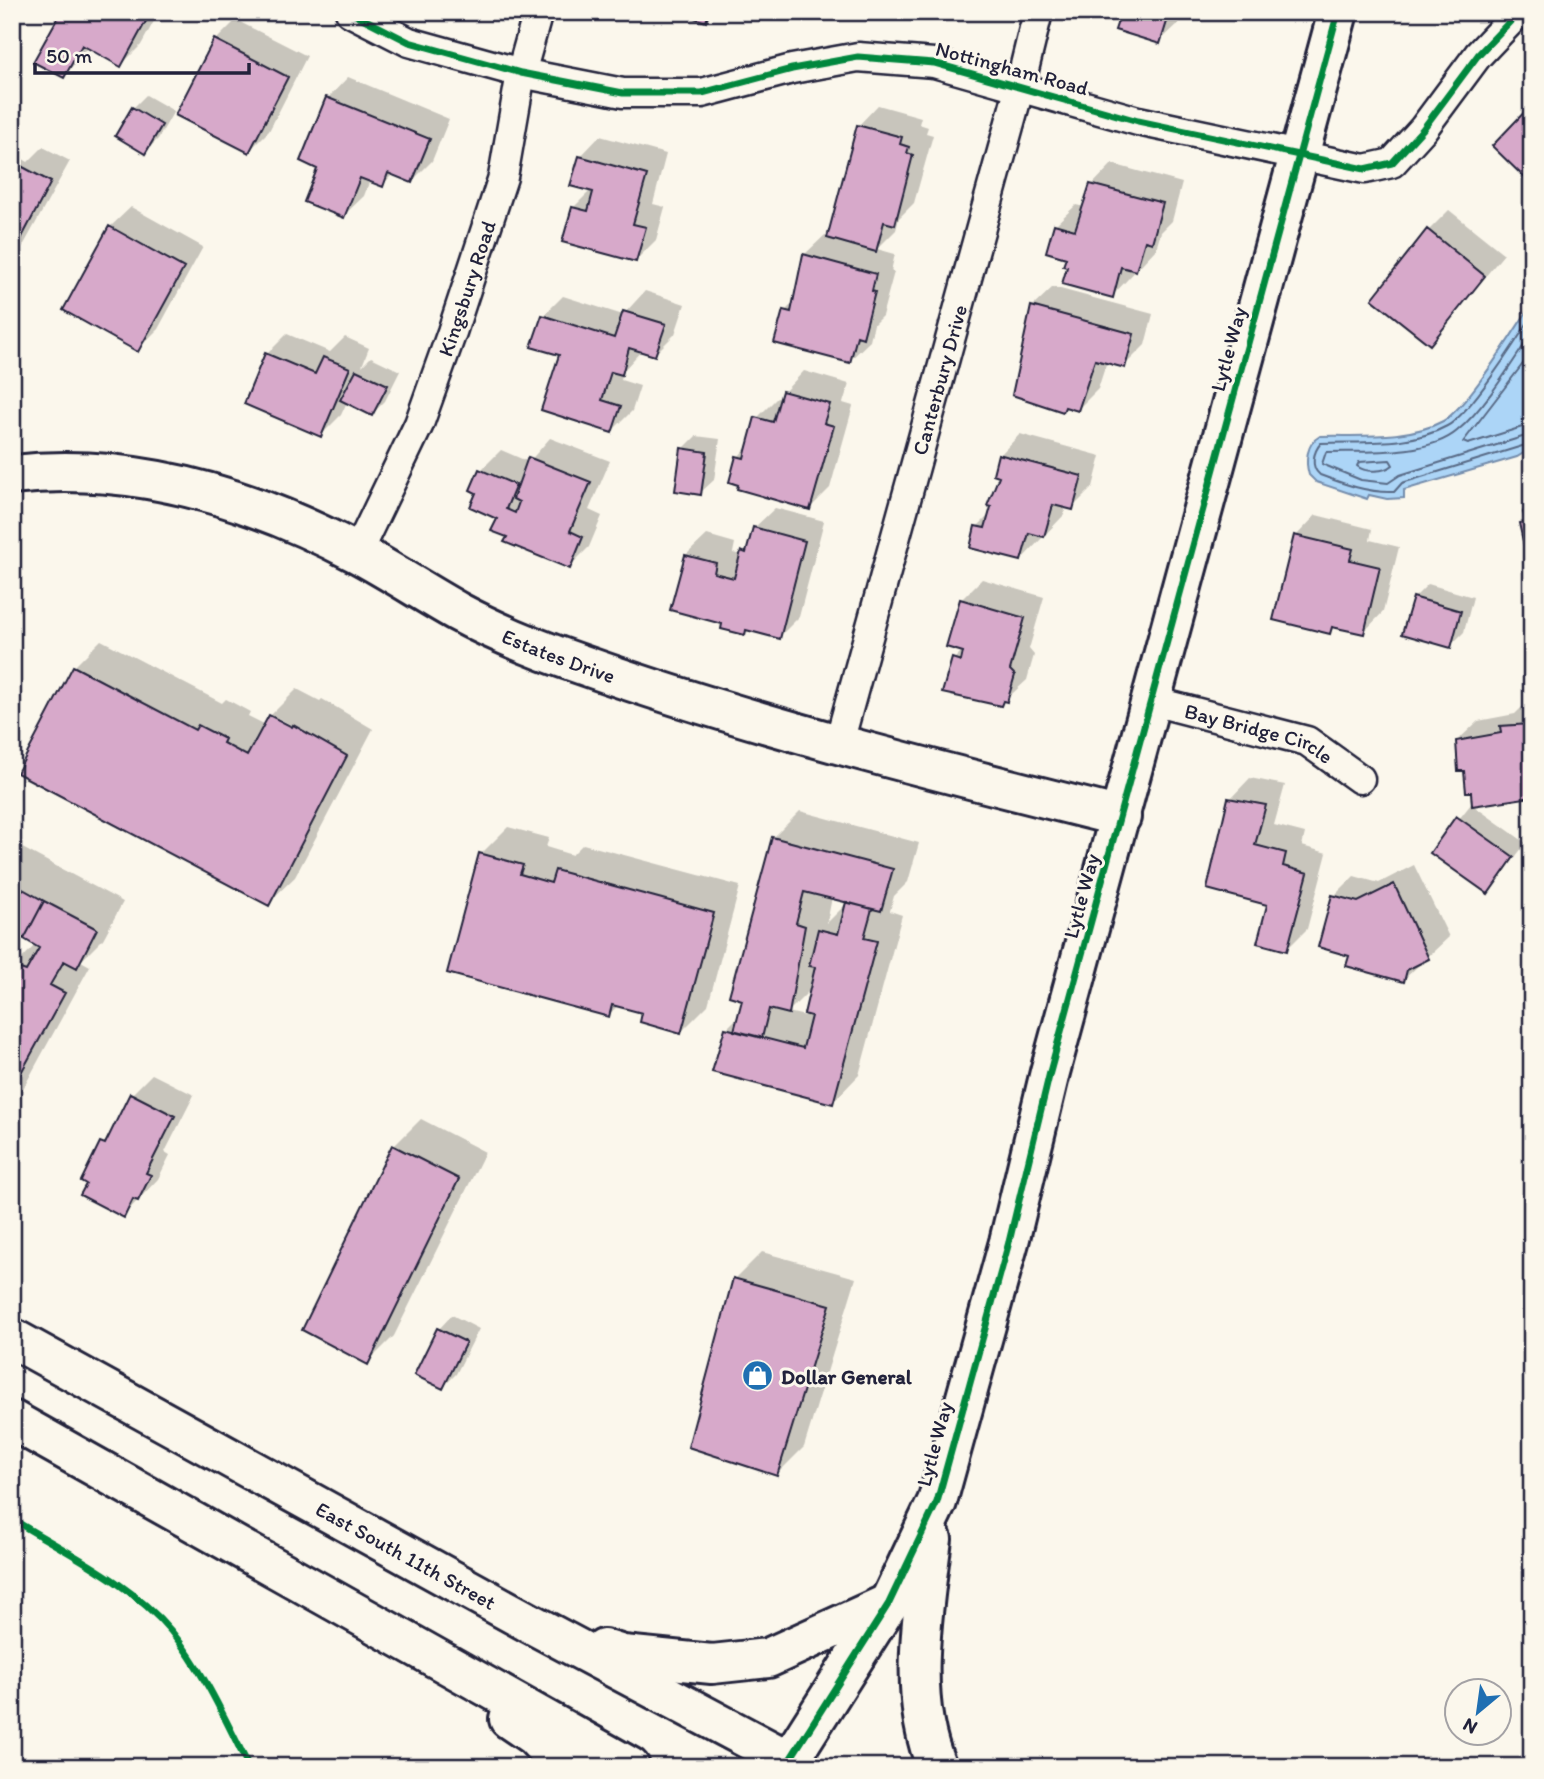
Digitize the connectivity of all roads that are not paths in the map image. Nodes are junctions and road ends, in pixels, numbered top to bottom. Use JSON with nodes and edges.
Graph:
{"nodes":[{"id":1,"x":350,"y":12,"type":"edge"},
{"id":2,"x":538,"y":12,"type":"edge"},
{"id":3,"x":1038,"y":12,"type":"edge"},
{"id":4,"x":1338,"y":12,"type":"edge"},
{"id":5,"x":1518,"y":12,"type":"edge"},
{"id":6,"x":521,"y":73,"type":"junction"},
{"id":7,"x":1020,"y":86,"type":"junction"},
{"id":8,"x":1298,"y":156,"type":"junction"},
{"id":9,"x":12,"y":475,"type":"edge"},
{"id":10,"x":357,"y":553,"type":"junction"},
{"id":11,"x":1152,"y":701,"type":"junction"},
{"id":12,"x":838,"y":746,"type":"junction"},
{"id":13,"x":1360,"y":779,"type":"dead end"},
{"id":14,"x":1121,"y":817,"type":"junction"},
{"id":15,"x":16,"y":1349,"type":"edge"},
{"id":16,"x":12,"y":1420,"type":"edge"},
{"id":17,"x":937,"y":1502,"type":"junction"},
{"id":18,"x":889,"y":1603,"type":"junction"},
{"id":19,"x":342,"y":1606,"type":"junction"},
{"id":20,"x":528,"y":1622,"type":"junction"},
{"id":21,"x":792,"y":1765,"type":"edge"},
{"id":22,"x":562,"y":1767,"type":"edge"},
{"id":23,"x":630,"y":1767,"type":"edge"},
{"id":24,"x":937,"y":1767,"type":"edge"}],
"edges":[{"from":1,"to":6,"type":"street","name":"Nottingham Road"},
{"from":2,"to":6,"type":"street","name":"Kingsbury Road"},
{"from":3,"to":7,"type":"street","name":"Canterbury Drive"},
{"from":4,"to":8,"type":"street","name":"Lytle Way"},
{"from":5,"to":8,"type":"street","name":"Nottingham Road"},
{"from":6,"to":7,"type":"street","name":"Nottingham Road"},
{"from":6,"to":10,"type":"street","name":"Kingsbury Road"},
{"from":7,"to":8,"type":"street","name":"Nottingham Road"},
{"from":7,"to":12,"type":"street","name":"Canterbury Drive"},
{"from":8,"to":11,"type":"street","name":"Lytle Way"},
{"from":9,"to":10,"type":"street","name":"Estates Drive"},
{"from":10,"to":12,"type":"street","name":"Estates Drive"},
{"from":11,"to":13,"type":"street","name":"Bay Bridge Circle"},
{"from":11,"to":14,"type":"street","name":"Lytle Way"},
{"from":12,"to":14,"type":"street","name":"Estates Drive"},
{"from":14,"to":17,"type":"street","name":"Lytle Way"},
{"from":15,"to":20,"type":"street","name":"East South 11th Street"},
{"from":16,"to":19,"type":"street"},
{"from":17,"to":18,"type":"street","name":"Lytle Way"},
{"from":17,"to":24,"type":"street"},
{"from":18,"to":20,"type":"street"},
{"from":18,"to":21,"type":"street","name":"Lytle Way"},
{"from":19,"to":22,"type":"street"},
{"from":19,"to":23,"type":"street"},
{"from":20,"to":21,"type":"street","name":"East South 11th Street"}]}
